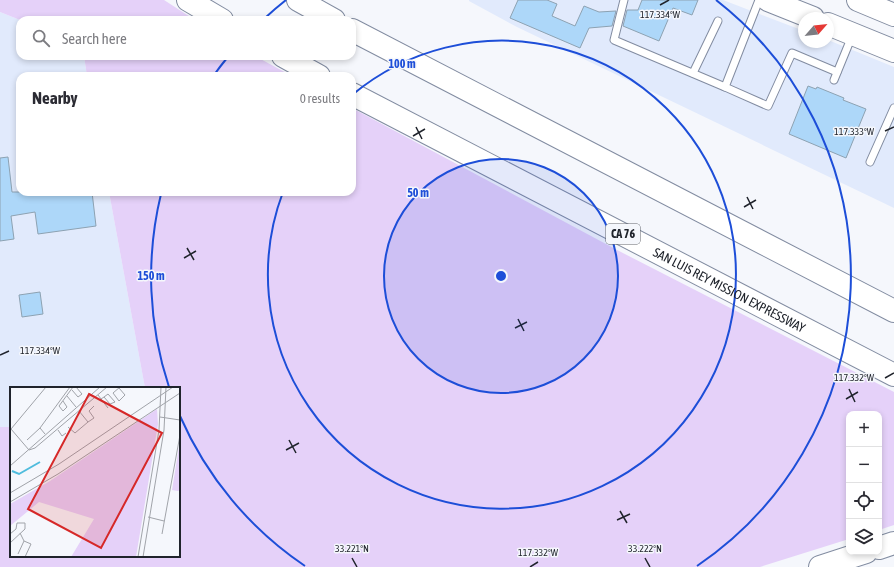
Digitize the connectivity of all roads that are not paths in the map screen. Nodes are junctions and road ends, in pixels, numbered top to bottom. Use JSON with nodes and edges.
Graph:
{"nodes":[{"id":1,"x":188,"y":0,"type":"edge"},
{"id":2,"x":298,"y":0,"type":"edge"},
{"id":3,"x":624,"y":0,"type":"edge"},
{"id":4,"x":759,"y":0,"type":"edge"},
{"id":5,"x":768,"y":0,"type":"edge"},
{"id":6,"x":858,"y":0,"type":"edge"},
{"id":7,"x":888,"y":10,"type":"edge"},
{"id":8,"x":798,"y":12,"type":"edge"},
{"id":9,"x":215,"y":16,"type":"edge"},
{"id":10,"x":327,"y":16,"type":"edge"},
{"id":11,"x":718,"y":21,"type":"dead end"},
{"id":12,"x":834,"y":26,"type":"edge"},
{"id":13,"x":356,"y":32,"type":"edge"},
{"id":14,"x":852,"y":34,"type":"junction"},
{"id":15,"x":894,"y":51,"type":"edge"},
{"id":16,"x":290,"y":60,"type":"edge"},
{"id":17,"x":312,"y":72,"type":"edge"},
{"id":18,"x":837,"y":72,"type":"junction"},
{"id":19,"x":693,"y":73,"type":"junction"},
{"id":20,"x":834,"y":80,"type":"dead end"},
{"id":21,"x":725,"y":87,"type":"junction"},
{"id":22,"x":356,"y":96,"type":"edge"},
{"id":23,"x":894,"y":108,"type":"edge"},
{"id":24,"x":870,"y":162,"type":"dead end"},
{"id":25,"x":894,"y":311,"type":"edge"},
{"id":26,"x":894,"y":375,"type":"edge"},
{"id":27,"x":894,"y":543,"type":"edge"},
{"id":28,"x":882,"y":547,"type":"edge"},
{"id":29,"x":857,"y":555,"type":"edge"},
{"id":30,"x":820,"y":567,"type":"edge"}],
"edges":[{"from":1,"to":9,"type":"main road"},
{"from":2,"to":10,"type":"main road"},
{"from":3,"to":19,"type":"lane"},
{"from":4,"to":21,"type":"lane"},
{"from":5,"to":8,"type":"main road"},
{"from":6,"to":7,"type":"main road"},
{"from":11,"to":19,"type":"lane"},
{"from":12,"to":14,"type":"main road"},
{"from":13,"to":25,"type":"main road"},
{"from":14,"to":15,"type":"main road"},
{"from":14,"to":18,"type":"lane"},
{"from":16,"to":17,"type":"main road"},
{"from":18,"to":20,"type":"lane"},
{"from":18,"to":21,"type":"lane"},
{"from":19,"to":21,"type":"lane"},
{"from":22,"to":26,"type":"main road","name":"SAN LUIS REY MISSION EXPRESSWAY","number":"CA 76"},
{"from":23,"to":24,"type":"lane"},
{"from":27,"to":28,"type":"main road"},
{"from":29,"to":30,"type":"main road"}]}
